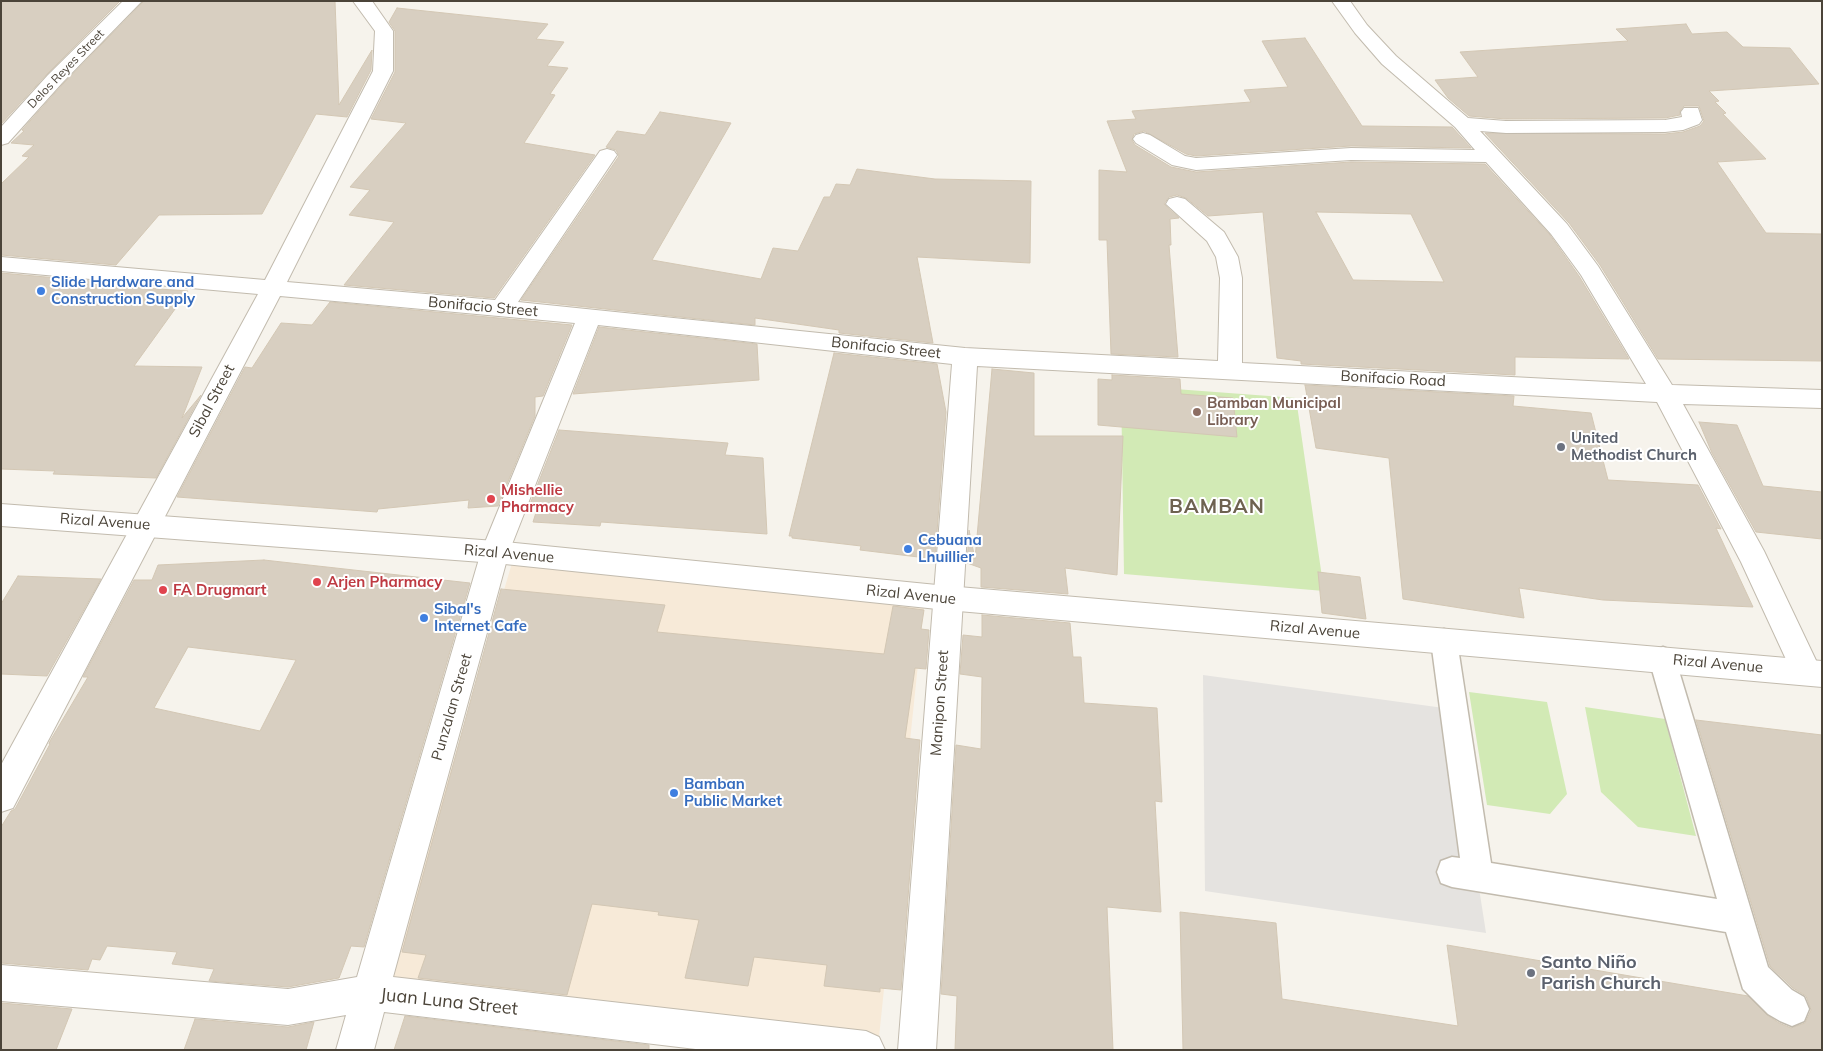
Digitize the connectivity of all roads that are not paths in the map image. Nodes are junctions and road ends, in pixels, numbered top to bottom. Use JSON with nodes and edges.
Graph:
{"nodes":[{"id":1,"x":133,"y":1,"type":"edge"},
{"id":2,"x":362,"y":1,"type":"edge"},
{"id":3,"x":1341,"y":1,"type":"edge"},
{"id":4,"x":1691,"y":112,"type":"dead end"},
{"id":5,"x":1462,"y":123,"type":"junction"},
{"id":6,"x":1,"y":139,"type":"edge"},
{"id":7,"x":1142,"y":139,"type":"dead end"},
{"id":8,"x":607,"y":155,"type":"dead end"},
{"id":9,"x":1493,"y":156,"type":"junction"},
{"id":10,"x":1177,"y":204,"type":"dead end"},
{"id":11,"x":1,"y":264,"type":"edge"},
{"id":12,"x":272,"y":289,"type":"junction"},
{"id":13,"x":501,"y":308,"type":"junction"},
{"id":14,"x":590,"y":316,"type":"junction"},
{"id":15,"x":965,"y":356,"type":"junction"},
{"id":16,"x":1230,"y":371,"type":"junction"},
{"id":17,"x":1665,"y":394,"type":"junction"},
{"id":18,"x":1822,"y":400,"type":"edge"},
{"id":19,"x":1,"y":515,"type":"edge"},
{"id":20,"x":145,"y":525,"type":"junction"},
{"id":21,"x":495,"y":552,"type":"junction"},
{"id":22,"x":947,"y":598,"type":"junction"},
{"id":23,"x":1444,"y":641,"type":"junction"},
{"id":24,"x":1663,"y":659,"type":"junction"},
{"id":25,"x":1815,"y":673,"type":"edge"},
{"id":26,"x":1,"y":797,"type":"edge"},
{"id":27,"x":1737,"y":918,"type":"junction"},
{"id":28,"x":1,"y":983,"type":"edge"},
{"id":29,"x":372,"y":993,"type":"junction"},
{"id":30,"x":1792,"y":1009,"type":"dead end"},
{"id":31,"x":355,"y":1050,"type":"edge"},
{"id":32,"x":866,"y":1050,"type":"edge"},
{"id":33,"x":918,"y":1050,"type":"edge"}],
"edges":[{"from":1,"to":6,"type":"street","name":"Delos Reyes Street"},
{"from":2,"to":12,"type":"street","name":"Sibal Street"},
{"from":3,"to":5,"type":"street"},
{"from":4,"to":5,"type":"street"},
{"from":5,"to":9,"type":"street"},
{"from":7,"to":9,"type":"street"},
{"from":8,"to":13,"type":"street"},
{"from":9,"to":17,"type":"street"},
{"from":10,"to":16,"type":"street"},
{"from":11,"to":12,"type":"street","name":"Bonifacio Street"},
{"from":12,"to":13,"type":"street","name":"Bonifacio Street"},
{"from":12,"to":20,"type":"street","name":"Sibal Street"},
{"from":13,"to":14,"type":"street","name":"Bonifacio Street"},
{"from":14,"to":15,"type":"street","name":"Bonifacio Street"},
{"from":14,"to":21,"type":"street","name":"Punzalan Street"},
{"from":15,"to":16,"type":"street","name":"Bonifacio Road"},
{"from":15,"to":22,"type":"street","name":"Manipon Street"},
{"from":16,"to":17,"type":"street","name":"Bonifacio Road"},
{"from":17,"to":18,"type":"street","name":"Bonifacio Road"},
{"from":17,"to":25,"type":"street"},
{"from":19,"to":20,"type":"street","name":"Rizal Avenue"},
{"from":20,"to":21,"type":"street","name":"Rizal Avenue"},
{"from":20,"to":26,"type":"street","name":"Sibal Street"},
{"from":21,"to":22,"type":"street","name":"Rizal Avenue"},
{"from":21,"to":29,"type":"street","name":"Punzalan Street"},
{"from":22,"to":23,"type":"street","name":"Rizal Avenue"},
{"from":22,"to":33,"type":"street","name":"Manipon Street"},
{"from":23,"to":24,"type":"street","name":"Rizal Avenue"},
{"from":23,"to":27,"type":"lane"},
{"from":24,"to":25,"type":"street","name":"Rizal Avenue"},
{"from":24,"to":27,"type":"lane"},
{"from":27,"to":30,"type":"lane"},
{"from":28,"to":29,"type":"street","name":"Juan Luna Street"},
{"from":29,"to":31,"type":"street","name":"Punzalan Street"},
{"from":29,"to":32,"type":"street","name":"Juan Luna Street"}]}
